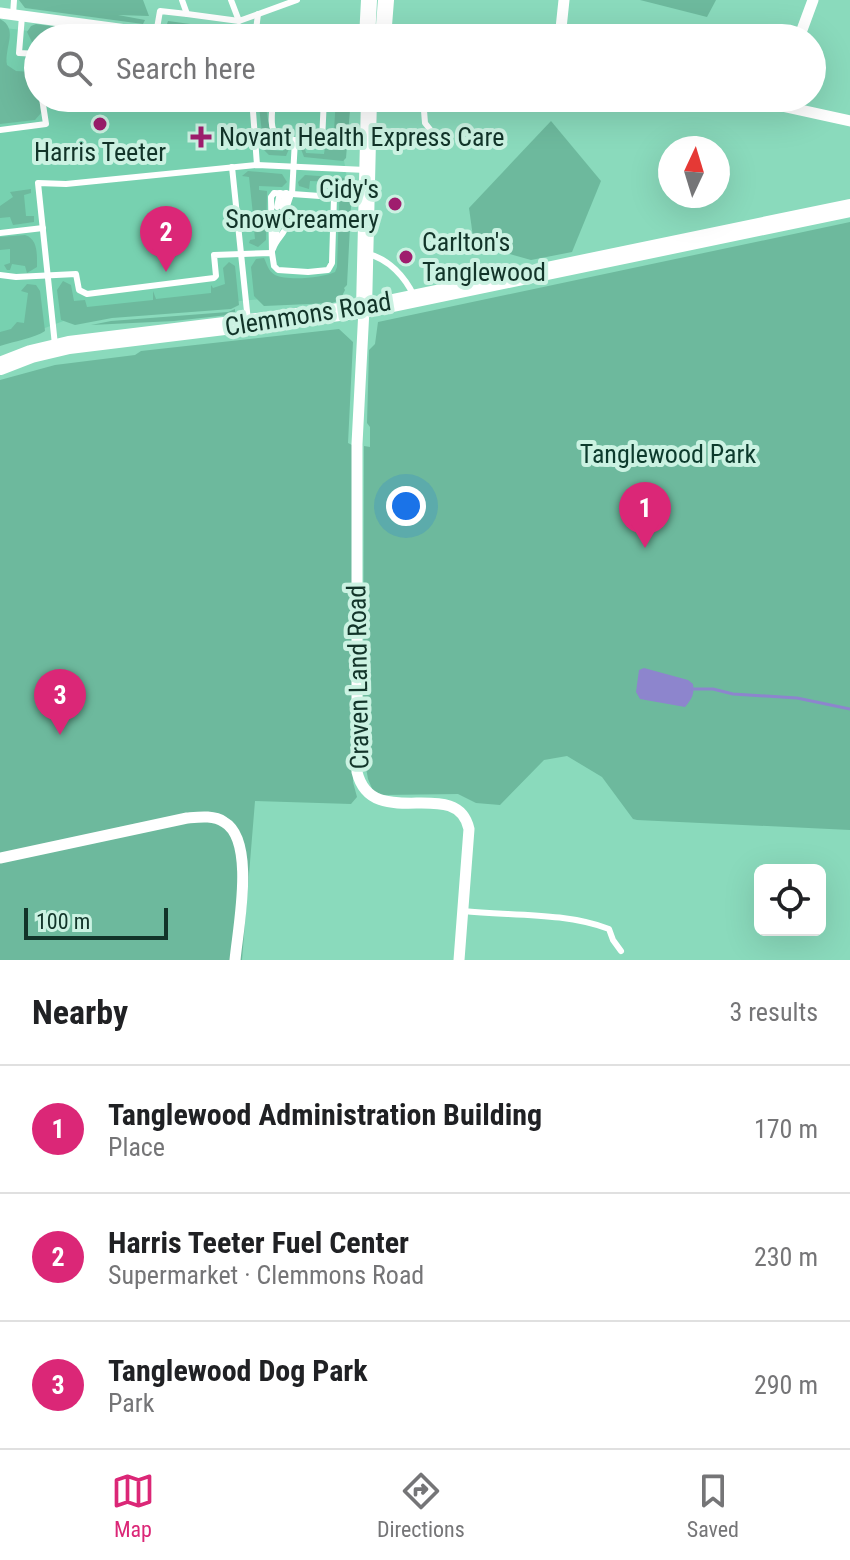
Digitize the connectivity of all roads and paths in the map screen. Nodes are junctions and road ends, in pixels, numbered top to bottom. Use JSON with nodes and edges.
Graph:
{"nodes":[{"id":1,"x":14,"y":0,"type":"edge"},
{"id":2,"x":182,"y":0,"type":"edge"},
{"id":3,"x":231,"y":0,"type":"edge"},
{"id":4,"x":297,"y":0,"type":"edge"},
{"id":5,"x":369,"y":0,"type":"edge"},
{"id":6,"x":386,"y":0,"type":"edge"},
{"id":7,"x":564,"y":0,"type":"edge"},
{"id":8,"x":813,"y":0,"type":"edge"},
{"id":9,"x":187,"y":14,"type":"junction"},
{"id":10,"x":258,"y":14,"type":"junction"},
{"id":11,"x":12,"y":15,"type":"edge"},
{"id":12,"x":239,"y":21,"type":"junction"},
{"id":13,"x":80,"y":24,"type":"edge"},
{"id":14,"x":158,"y":24,"type":"edge"},
{"id":15,"x":257,"y":24,"type":"edge"},
{"id":16,"x":368,"y":24,"type":"edge"},
{"id":17,"x":384,"y":24,"type":"edge"},
{"id":18,"x":561,"y":24,"type":"edge"},
{"id":19,"x":804,"y":24,"type":"edge"},
{"id":20,"x":24,"y":53,"type":"edge"},
{"id":21,"x":44,"y":112,"type":"edge"},
{"id":22,"x":253,"y":112,"type":"edge"},
{"id":23,"x":272,"y":112,"type":"edge"},
{"id":24,"x":323,"y":112,"type":"edge"},
{"id":25,"x":368,"y":112,"type":"edge"},
{"id":26,"x":424,"y":112,"type":"edge"},
{"id":27,"x":818,"y":112,"type":"edge"},
{"id":28,"x":850,"y":121,"type":"edge"},
{"id":29,"x":0,"y":130,"type":"edge"},
{"id":30,"x":436,"y":137,"type":"dead end"},
{"id":31,"x":295,"y":140,"type":"junction"},
{"id":32,"x":257,"y":165,"type":"junction"},
{"id":33,"x":232,"y":167,"type":"junction"},
{"id":34,"x":294,"y":168,"type":"junction"},
{"id":35,"x":366,"y":170,"type":"junction"},
{"id":36,"x":287,"y":193,"type":"junction"},
{"id":37,"x":282,"y":207,"type":"dead end"},
{"id":38,"x":850,"y":208,"type":"edge"},
{"id":39,"x":282,"y":222,"type":"dead end"},
{"id":40,"x":43,"y":228,"type":"junction"},
{"id":41,"x":0,"y":233,"type":"edge"},
{"id":42,"x":272,"y":253,"type":"junction"},
{"id":43,"x":243,"y":254,"type":"junction"},
{"id":44,"x":364,"y":254,"type":"junction"},
{"id":45,"x":0,"y":275,"type":"edge"},
{"id":46,"x":47,"y":277,"type":"junction"},
{"id":47,"x":414,"y":297,"type":"junction"},
{"id":48,"x":364,"y":309,"type":"junction"},
{"id":49,"x":249,"y":325,"type":"junction"},
{"id":50,"x":55,"y":348,"type":"junction"},
{"id":51,"x":0,"y":366,"type":"edge"},
{"id":52,"x":0,"y":858,"type":"edge"},
{"id":53,"x":463,"y":911,"type":"junction"},
{"id":54,"x":621,"y":951,"type":"dead end"},
{"id":55,"x":235,"y":960,"type":"edge"},
{"id":56,"x":459,"y":960,"type":"edge"}],
"edges":[{"from":1,"to":11,"type":"lane"},
{"from":2,"to":9,"type":"lane"},
{"from":3,"to":12,"type":"lane"},
{"from":4,"to":10,"type":"lane"},
{"from":5,"to":16,"type":"main road"},
{"from":6,"to":17,"type":"main road"},
{"from":7,"to":18,"type":"street"},
{"from":8,"to":19,"type":"street"},
{"from":9,"to":12,"type":"lane"},
{"from":9,"to":14,"type":"lane"},
{"from":10,"to":12,"type":"lane"},
{"from":10,"to":15,"type":"lane"},
{"from":11,"to":13,"type":"street"},
{"from":11,"to":20,"type":"lane"},
{"from":21,"to":29,"type":"lane"},
{"from":22,"to":32,"type":"lane"},
{"from":23,"to":31,"type":"lane"},
{"from":24,"to":31,"type":"lane"},
{"from":25,"to":35,"type":"main road"},
{"from":26,"to":30,"type":"lane"},
{"from":27,"to":28,"type":"street"},
{"from":31,"to":34,"type":"lane"},
{"from":32,"to":33,"type":"lane"},
{"from":32,"to":34,"type":"lane"},
{"from":33,"to":40,"type":"lane"},
{"from":33,"to":43,"type":"lane"},
{"from":34,"to":35,"type":"lane"},
{"from":34,"to":36,"type":"lane"},
{"from":35,"to":44,"type":"main road"},
{"from":36,"to":37,"type":"lane"},
{"from":36,"to":42,"type":"lane"},
{"from":36,"to":42,"type":"lane"},
{"from":38,"to":47,"type":"main road","name":"Clemmons Road"},
{"from":39,"to":42,"type":"lane"},
{"from":40,"to":41,"type":"lane"},
{"from":40,"to":46,"type":"lane"},
{"from":42,"to":43,"type":"lane"},
{"from":43,"to":46,"type":"lane"},
{"from":43,"to":49,"type":"lane"},
{"from":44,"to":47,"type":"lane"},
{"from":44,"to":48,"type":"main road"},
{"from":45,"to":46,"type":"lane"},
{"from":46,"to":50,"type":"lane"},
{"from":47,"to":48,"type":"main road","name":"Clemmons Road"},
{"from":48,"to":49,"type":"main road","name":"Clemmons Road"},
{"from":48,"to":53,"type":"street","name":"Craven Land Road"},
{"from":49,"to":50,"type":"main road","name":"Clemmons Road"},
{"from":50,"to":51,"type":"main road","name":"Clemmons Road"},
{"from":52,"to":55,"type":"street"},
{"from":53,"to":54,"type":"lane"},
{"from":53,"to":56,"type":"street","name":"Craven Land Road"}]}
